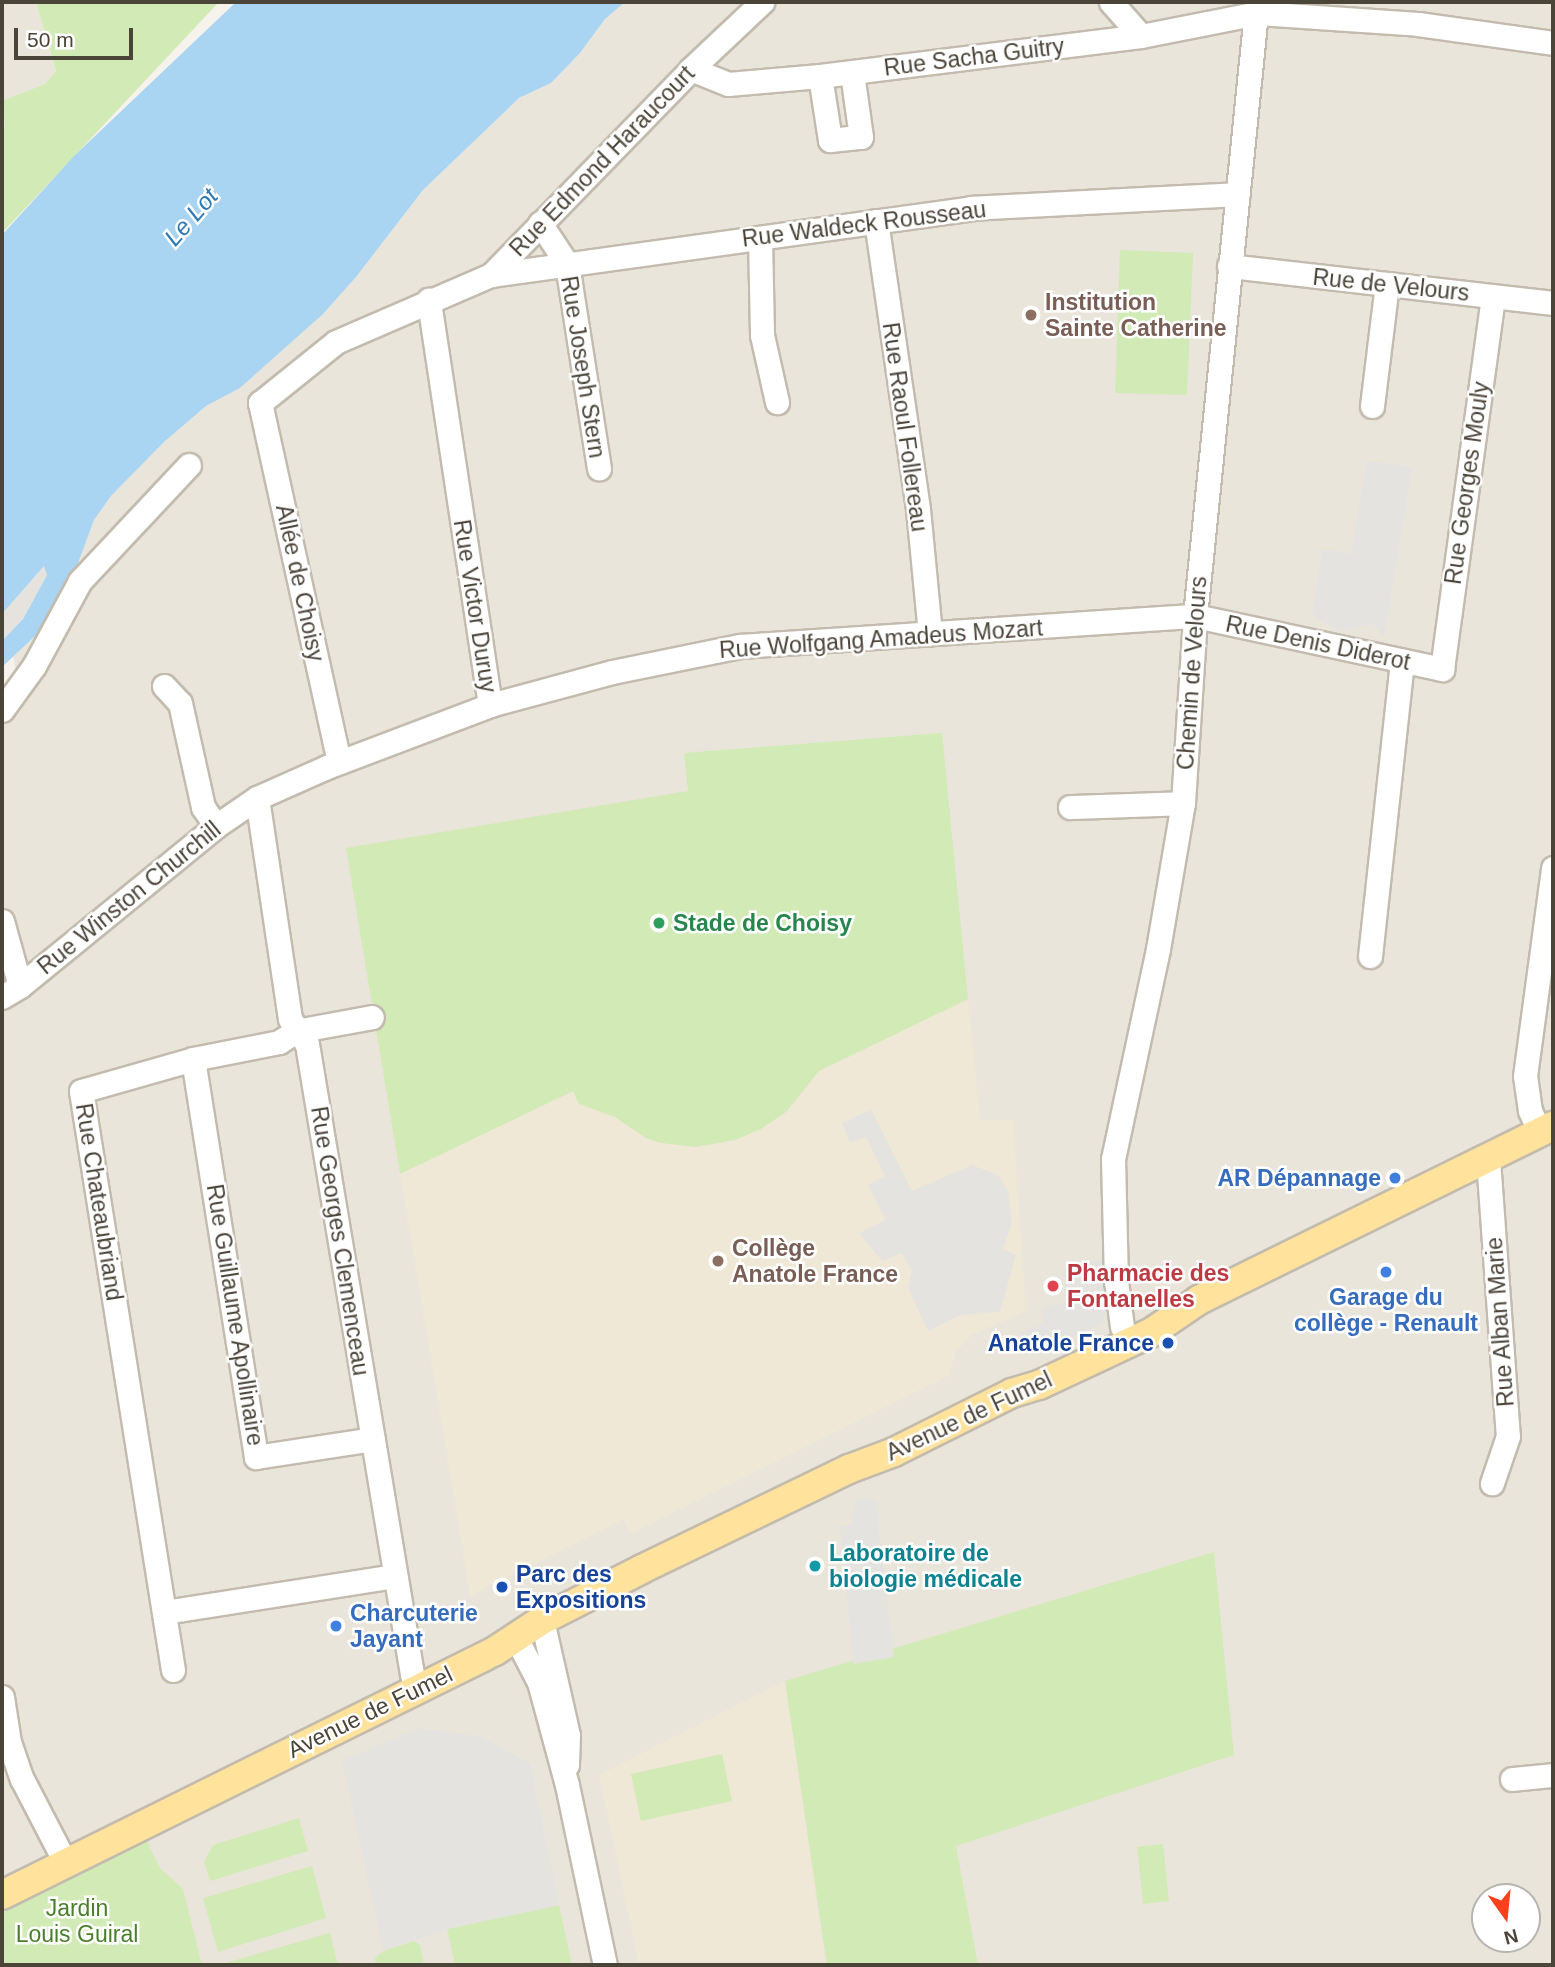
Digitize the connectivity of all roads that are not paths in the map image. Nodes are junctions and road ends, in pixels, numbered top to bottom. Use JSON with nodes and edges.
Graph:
{"nodes":[{"id":1,"x":761,"y":2,"type":"edge"},
{"id":2,"x":1111,"y":2,"type":"edge"},
{"id":3,"x":1258,"y":8,"type":"edge"},
{"id":4,"x":1141,"y":36,"type":"junction"},
{"id":5,"x":1553,"y":43,"type":"edge"},
{"id":6,"x":691,"y":69,"type":"junction"},
{"id":7,"x":852,"y":73,"type":"junction"},
{"id":8,"x":820,"y":76,"type":"junction"},
{"id":9,"x":1238,"y":194,"type":"junction"},
{"id":10,"x":876,"y":221,"type":"junction"},
{"id":11,"x":540,"y":223,"type":"junction"},
{"id":12,"x":760,"y":238,"type":"junction"},
{"id":13,"x":567,"y":264,"type":"junction"},
{"id":14,"x":1229,"y":266,"type":"junction"},
{"id":15,"x":491,"y":275,"type":"junction"},
{"id":16,"x":1387,"y":284,"type":"junction"},
{"id":17,"x":1493,"y":296,"type":"junction"},
{"id":18,"x":429,"y":300,"type":"junction"},
{"id":19,"x":1553,"y":303,"type":"edge"},
{"id":20,"x":777,"y":402,"type":"dead end"},
{"id":21,"x":260,"y":403,"type":"joint"},
{"id":22,"x":1372,"y":406,"type":"dead end"},
{"id":23,"x":189,"y":465,"type":"dead end"},
{"id":24,"x":599,"y":469,"type":"dead end"},
{"id":25,"x":1195,"y":616,"type":"junction"},
{"id":26,"x":930,"y":633,"type":"junction"},
{"id":27,"x":1402,"y":661,"type":"junction"},
{"id":28,"x":1442,"y":669,"type":"joint"},
{"id":29,"x":164,"y":686,"type":"dead end"},
{"id":30,"x":490,"y":705,"type":"junction"},
{"id":31,"x":2,"y":709,"type":"edge"},
{"id":32,"x":339,"y":762,"type":"junction"},
{"id":33,"x":257,"y":798,"type":"junction"},
{"id":34,"x":1183,"y":803,"type":"junction"},
{"id":35,"x":1070,"y":807,"type":"dead end"},
{"id":36,"x":216,"y":826,"type":"junction"},
{"id":37,"x":1553,"y":868,"type":"edge"},
{"id":38,"x":2,"y":921,"type":"edge"},
{"id":39,"x":1370,"y":956,"type":"dead end"},
{"id":40,"x":11,"y":992,"type":"edge"},
{"id":41,"x":1545,"y":993,"type":"edge"},
{"id":42,"x":372,"y":1017,"type":"dead end"},
{"id":43,"x":296,"y":1031,"type":"junction"},
{"id":44,"x":193,"y":1059,"type":"junction"},
{"id":45,"x":1546,"y":1130,"type":"edge"},
{"id":46,"x":1488,"y":1159,"type":"junction"},
{"id":47,"x":1125,"y":1335,"type":"junction"},
{"id":48,"x":373,"y":1439,"type":"junction"},
{"id":49,"x":1492,"y":1483,"type":"dead end"},
{"id":50,"x":396,"y":1576,"type":"junction"},
{"id":51,"x":164,"y":1612,"type":"junction"},
{"id":52,"x":542,"y":1620,"type":"junction"},
{"id":53,"x":516,"y":1638,"type":"junction"},
{"id":54,"x":173,"y":1670,"type":"dead end"},
{"id":55,"x":417,"y":1689,"type":"junction"},
{"id":56,"x":2,"y":1697,"type":"edge"},
{"id":57,"x":1553,"y":1775,"type":"edge"},
{"id":58,"x":1512,"y":1779,"type":"dead end"},
{"id":59,"x":567,"y":1786,"type":"junction"},
{"id":60,"x":66,"y":1864,"type":"junction"},
{"id":61,"x":2,"y":1895,"type":"edge"},
{"id":62,"x":605,"y":1965,"type":"edge"}],
"edges":[{"from":1,"to":6,"type":"street","name":"Rue Edmond Haraucourt"},
{"from":2,"to":4,"type":"street"},
{"from":3,"to":4,"type":"street","name":"Rue Sacha Guitry"},
{"from":3,"to":5,"type":"street","name":"Rue Sacha Guitry"},
{"from":3,"to":9,"type":"street","name":"Chemin de Velours"},
{"from":4,"to":7,"type":"street","name":"Rue Sacha Guitry"},
{"from":6,"to":8,"type":"street","name":"Rue Sacha Guitry"},
{"from":6,"to":11,"type":"street","name":"Rue Edmond Haraucourt"},
{"from":7,"to":8,"type":"street","name":"Rue Sacha Guitry"},
{"from":7,"to":8,"type":"street"},
{"from":9,"to":10,"type":"street","name":"Rue Waldeck Rousseau"},
{"from":9,"to":14,"type":"street","name":"Chemin de Velours"},
{"from":10,"to":12,"type":"street","name":"Rue Waldeck Rousseau"},
{"from":10,"to":26,"type":"street","name":"Rue Raoul Follereau"},
{"from":11,"to":13,"type":"street"},
{"from":11,"to":15,"type":"street","name":"Rue Edmond Haraucourt"},
{"from":12,"to":13,"type":"street","name":"Rue Waldeck Rousseau"},
{"from":12,"to":20,"type":"street"},
{"from":13,"to":15,"type":"street","name":"Rue Waldeck Rousseau"},
{"from":13,"to":24,"type":"street","name":"Rue Joseph Stern"},
{"from":14,"to":16,"type":"street","name":"Rue de Velours"},
{"from":14,"to":25,"type":"street","name":"Chemin de Velours"},
{"from":15,"to":18,"type":"street","name":"Rue Edmond Haraucourt"},
{"from":16,"to":17,"type":"street","name":"Rue de Velours"},
{"from":16,"to":22,"type":"street"},
{"from":17,"to":19,"type":"street","name":"Rue de Velours"},
{"from":17,"to":28,"type":"street","name":"Rue Georges Mouly"},
{"from":18,"to":21,"type":"street","name":"Rue Edmond Haraucourt"},
{"from":18,"to":30,"type":"street","name":"Rue Victor Duruy"},
{"from":21,"to":32,"type":"street","name":"Allée de Choisy"},
{"from":23,"to":31,"type":"street"},
{"from":25,"to":26,"type":"street","name":"Rue Wolfgang Amadeus Mozart"},
{"from":25,"to":27,"type":"street","name":"Rue Denis Diderot"},
{"from":25,"to":34,"type":"street","name":"Chemin de Velours"},
{"from":26,"to":30,"type":"street","name":"Rue Wolfgang Amadeus Mozart"},
{"from":27,"to":28,"type":"street","name":"Rue Denis Diderot"},
{"from":27,"to":39,"type":"street"},
{"from":29,"to":36,"type":"street"},
{"from":30,"to":32,"type":"street","name":"Rue Victor Duruy"},
{"from":32,"to":33,"type":"street","name":"Rue Victor Duruy"},
{"from":33,"to":36,"type":"street","name":"Rue Winston Churchill"},
{"from":33,"to":43,"type":"street","name":"Rue Georges Clemenceau"},
{"from":34,"to":35,"type":"street"},
{"from":34,"to":47,"type":"street","name":"Chemin de Velours"},
{"from":36,"to":40,"type":"street","name":"Rue Winston Churchill"},
{"from":37,"to":41,"type":"street"},
{"from":38,"to":40,"type":"street"},
{"from":41,"to":45,"type":"street"},
{"from":42,"to":43,"type":"street","name":"Rue Chateaubriand"},
{"from":43,"to":44,"type":"street","name":"Rue Chateaubriand"},
{"from":43,"to":48,"type":"street","name":"Rue Georges Clemenceau"},
{"from":44,"to":48,"type":"street","name":"Rue Guillaume Apollinaire"},
{"from":44,"to":51,"type":"street","name":"Rue Chateaubriand"},
{"from":45,"to":46,"type":"main road","name":"Avenue de Fumel"},
{"from":46,"to":47,"type":"main road","name":"Avenue de Fumel"},
{"from":46,"to":49,"type":"street","name":"Rue Alban Marie"},
{"from":47,"to":52,"type":"main road","name":"Avenue de Fumel"},
{"from":48,"to":50,"type":"street","name":"Rue Georges Clemenceau"},
{"from":50,"to":51,"type":"street"},
{"from":50,"to":55,"type":"street","name":"Rue Georges Clemenceau"},
{"from":51,"to":54,"type":"street","name":"Rue Chateaubriand"},
{"from":52,"to":53,"type":"main road","name":"Avenue de Fumel"},
{"from":52,"to":59,"type":"street"},
{"from":53,"to":55,"type":"main road","name":"Avenue de Fumel"},
{"from":53,"to":59,"type":"street"},
{"from":55,"to":60,"type":"main road","name":"Avenue de Fumel"},
{"from":56,"to":60,"type":"street"},
{"from":57,"to":58,"type":"street"},
{"from":59,"to":62,"type":"street"},
{"from":60,"to":61,"type":"main road","name":"Avenue de Fumel"}]}
